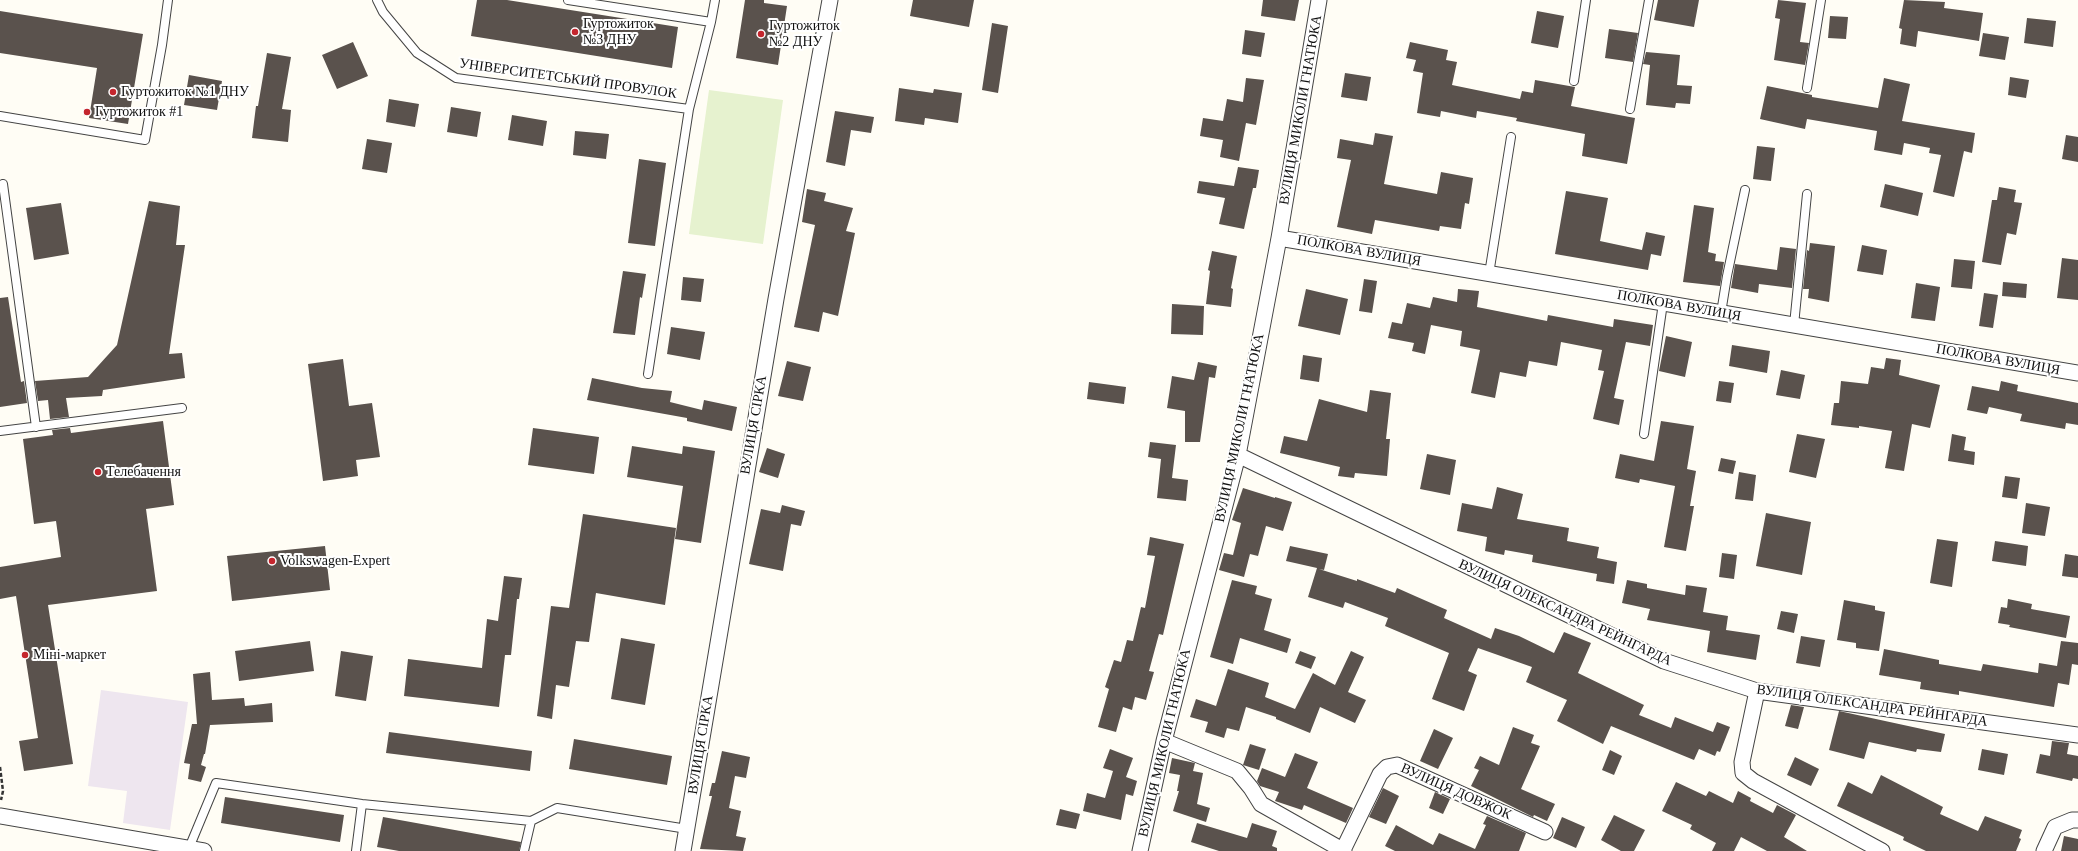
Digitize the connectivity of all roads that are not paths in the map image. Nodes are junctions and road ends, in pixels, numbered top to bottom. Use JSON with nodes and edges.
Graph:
{"nodes":[{"id":1,"x":168,"y":0,"type":"edge"},
{"id":2,"x":377,"y":0,"type":"edge"},
{"id":3,"x":568,"y":0,"type":"edge"},
{"id":4,"x":715,"y":0,"type":"edge"},
{"id":5,"x":830,"y":0,"type":"edge"},
{"id":6,"x":1319,"y":0,"type":"edge"},
{"id":7,"x":1586,"y":0,"type":"edge"},
{"id":8,"x":1649,"y":0,"type":"edge"},
{"id":9,"x":1822,"y":0,"type":"edge"},
{"id":10,"x":711,"y":22,"type":"junction"},
{"id":11,"x":1574,"y":81,"type":"dead end"},
{"id":12,"x":1807,"y":88,"type":"dead end"},
{"id":13,"x":689,"y":109,"type":"junction"},
{"id":14,"x":1630,"y":109,"type":"dead end"},
{"id":15,"x":0,"y":116,"type":"edge"},
{"id":16,"x":1511,"y":137,"type":"dead end"},
{"id":17,"x":3,"y":184,"type":"dead end"},
{"id":18,"x":1745,"y":190,"type":"dead end"},
{"id":19,"x":1807,"y":194,"type":"dead end"},
{"id":20,"x":1279,"y":238,"type":"junction"},
{"id":21,"x":1489,"y":274,"type":"junction"},
{"id":22,"x":1663,"y":303,"type":"junction"},
{"id":23,"x":1721,"y":313,"type":"junction"},
{"id":24,"x":1794,"y":325,"type":"junction"},
{"id":25,"x":2078,"y":373,"type":"edge"},
{"id":26,"x":648,"y":374,"type":"dead end"},
{"id":27,"x":182,"y":408,"type":"dead end"},
{"id":28,"x":36,"y":427,"type":"junction"},
{"id":29,"x":0,"y":431,"type":"edge"},
{"id":30,"x":1644,"y":434,"type":"dead end"},
{"id":31,"x":1238,"y":455,"type":"junction"},
{"id":32,"x":1757,"y":691,"type":"junction"},
{"id":33,"x":2078,"y":735,"type":"edge"},
{"id":34,"x":1164,"y":741,"type":"junction"},
{"id":35,"x":362,"y":804,"type":"junction"},
{"id":36,"x":0,"y":809,"type":"edge"},
{"id":37,"x":2078,"y":820,"type":"edge"},
{"id":38,"x":531,"y":821,"type":"junction"},
{"id":39,"x":687,"y":830,"type":"junction"},
{"id":40,"x":1545,"y":832,"type":"dead end"},
{"id":41,"x":189,"y":848,"type":"junction"},
{"id":42,"x":204,"y":851,"type":"edge"},
{"id":43,"x":356,"y":851,"type":"edge"},
{"id":44,"x":524,"y":851,"type":"edge"},
{"id":45,"x":683,"y":851,"type":"edge"},
{"id":46,"x":1140,"y":851,"type":"edge"},
{"id":47,"x":1343,"y":851,"type":"edge"},
{"id":48,"x":1882,"y":851,"type":"edge"},
{"id":49,"x":2044,"y":851,"type":"edge"}],
"edges":[{"from":1,"to":15,"type":"lane"},
{"from":2,"to":13,"type":"lane","name":"УНІВЕРСИТЕТСЬКИЙ ПРОВУЛОК"},
{"from":3,"to":10,"type":"lane"},
{"from":4,"to":10,"type":"lane"},
{"from":5,"to":39,"type":"street","name":"ВУЛИЦЯ СІРКА"},
{"from":6,"to":20,"type":"street","name":"ВУЛИЦЯ МИКОЛИ ГНАТЮКА"},
{"from":7,"to":11,"type":"lane"},
{"from":8,"to":14,"type":"lane"},
{"from":9,"to":12,"type":"lane"},
{"from":10,"to":13,"type":"lane"},
{"from":13,"to":26,"type":"lane","name":"УНІВЕРСИТЕТСЬКИЙ ПРОВУЛОК"},
{"from":16,"to":21,"type":"lane"},
{"from":17,"to":28,"type":"lane"},
{"from":18,"to":23,"type":"lane"},
{"from":19,"to":24,"type":"lane"},
{"from":20,"to":21,"type":"street","name":"ПОЛКОВА ВУЛИЦЯ"},
{"from":20,"to":31,"type":"street","name":"ВУЛИЦЯ МИКОЛИ ГНАТЮКА"},
{"from":21,"to":22,"type":"street","name":"ПОЛКОВА ВУЛИЦЯ"},
{"from":22,"to":23,"type":"street","name":"ПОЛКОВА ВУЛИЦЯ"},
{"from":22,"to":30,"type":"lane"},
{"from":23,"to":24,"type":"street","name":"ПОЛКОВА ВУЛИЦЯ"},
{"from":24,"to":25,"type":"street","name":"ПОЛКОВА ВУЛИЦЯ"},
{"from":27,"to":28,"type":"lane"},
{"from":28,"to":29,"type":"lane"},
{"from":31,"to":32,"type":"street","name":"ВУЛИЦЯ ОЛЕКСАНДРА РЕЙНГАРДА"},
{"from":31,"to":34,"type":"street","name":"ВУЛИЦЯ МИКОЛИ ГНАТЮКА"},
{"from":32,"to":33,"type":"street","name":"ВУЛИЦЯ ОЛЕКСАНДРА РЕЙНГАРДА"},
{"from":32,"to":48,"type":"street"},
{"from":34,"to":46,"type":"street","name":"ВУЛИЦЯ МИКОЛИ ГНАТЮКА"},
{"from":34,"to":47,"type":"street","name":"ВУЛИЦЯ ДОВЖОК"},
{"from":35,"to":38,"type":"lane"},
{"from":35,"to":41,"type":"lane"},
{"from":35,"to":43,"type":"lane"},
{"from":36,"to":41,"type":"street"},
{"from":37,"to":49,"type":"street"},
{"from":38,"to":39,"type":"lane"},
{"from":38,"to":44,"type":"lane"},
{"from":39,"to":45,"type":"street","name":"ВУЛИЦЯ СІРКА"},
{"from":40,"to":47,"type":"street","name":"ВУЛИЦЯ ДОВЖОК"},
{"from":41,"to":42,"type":"street"}]}
